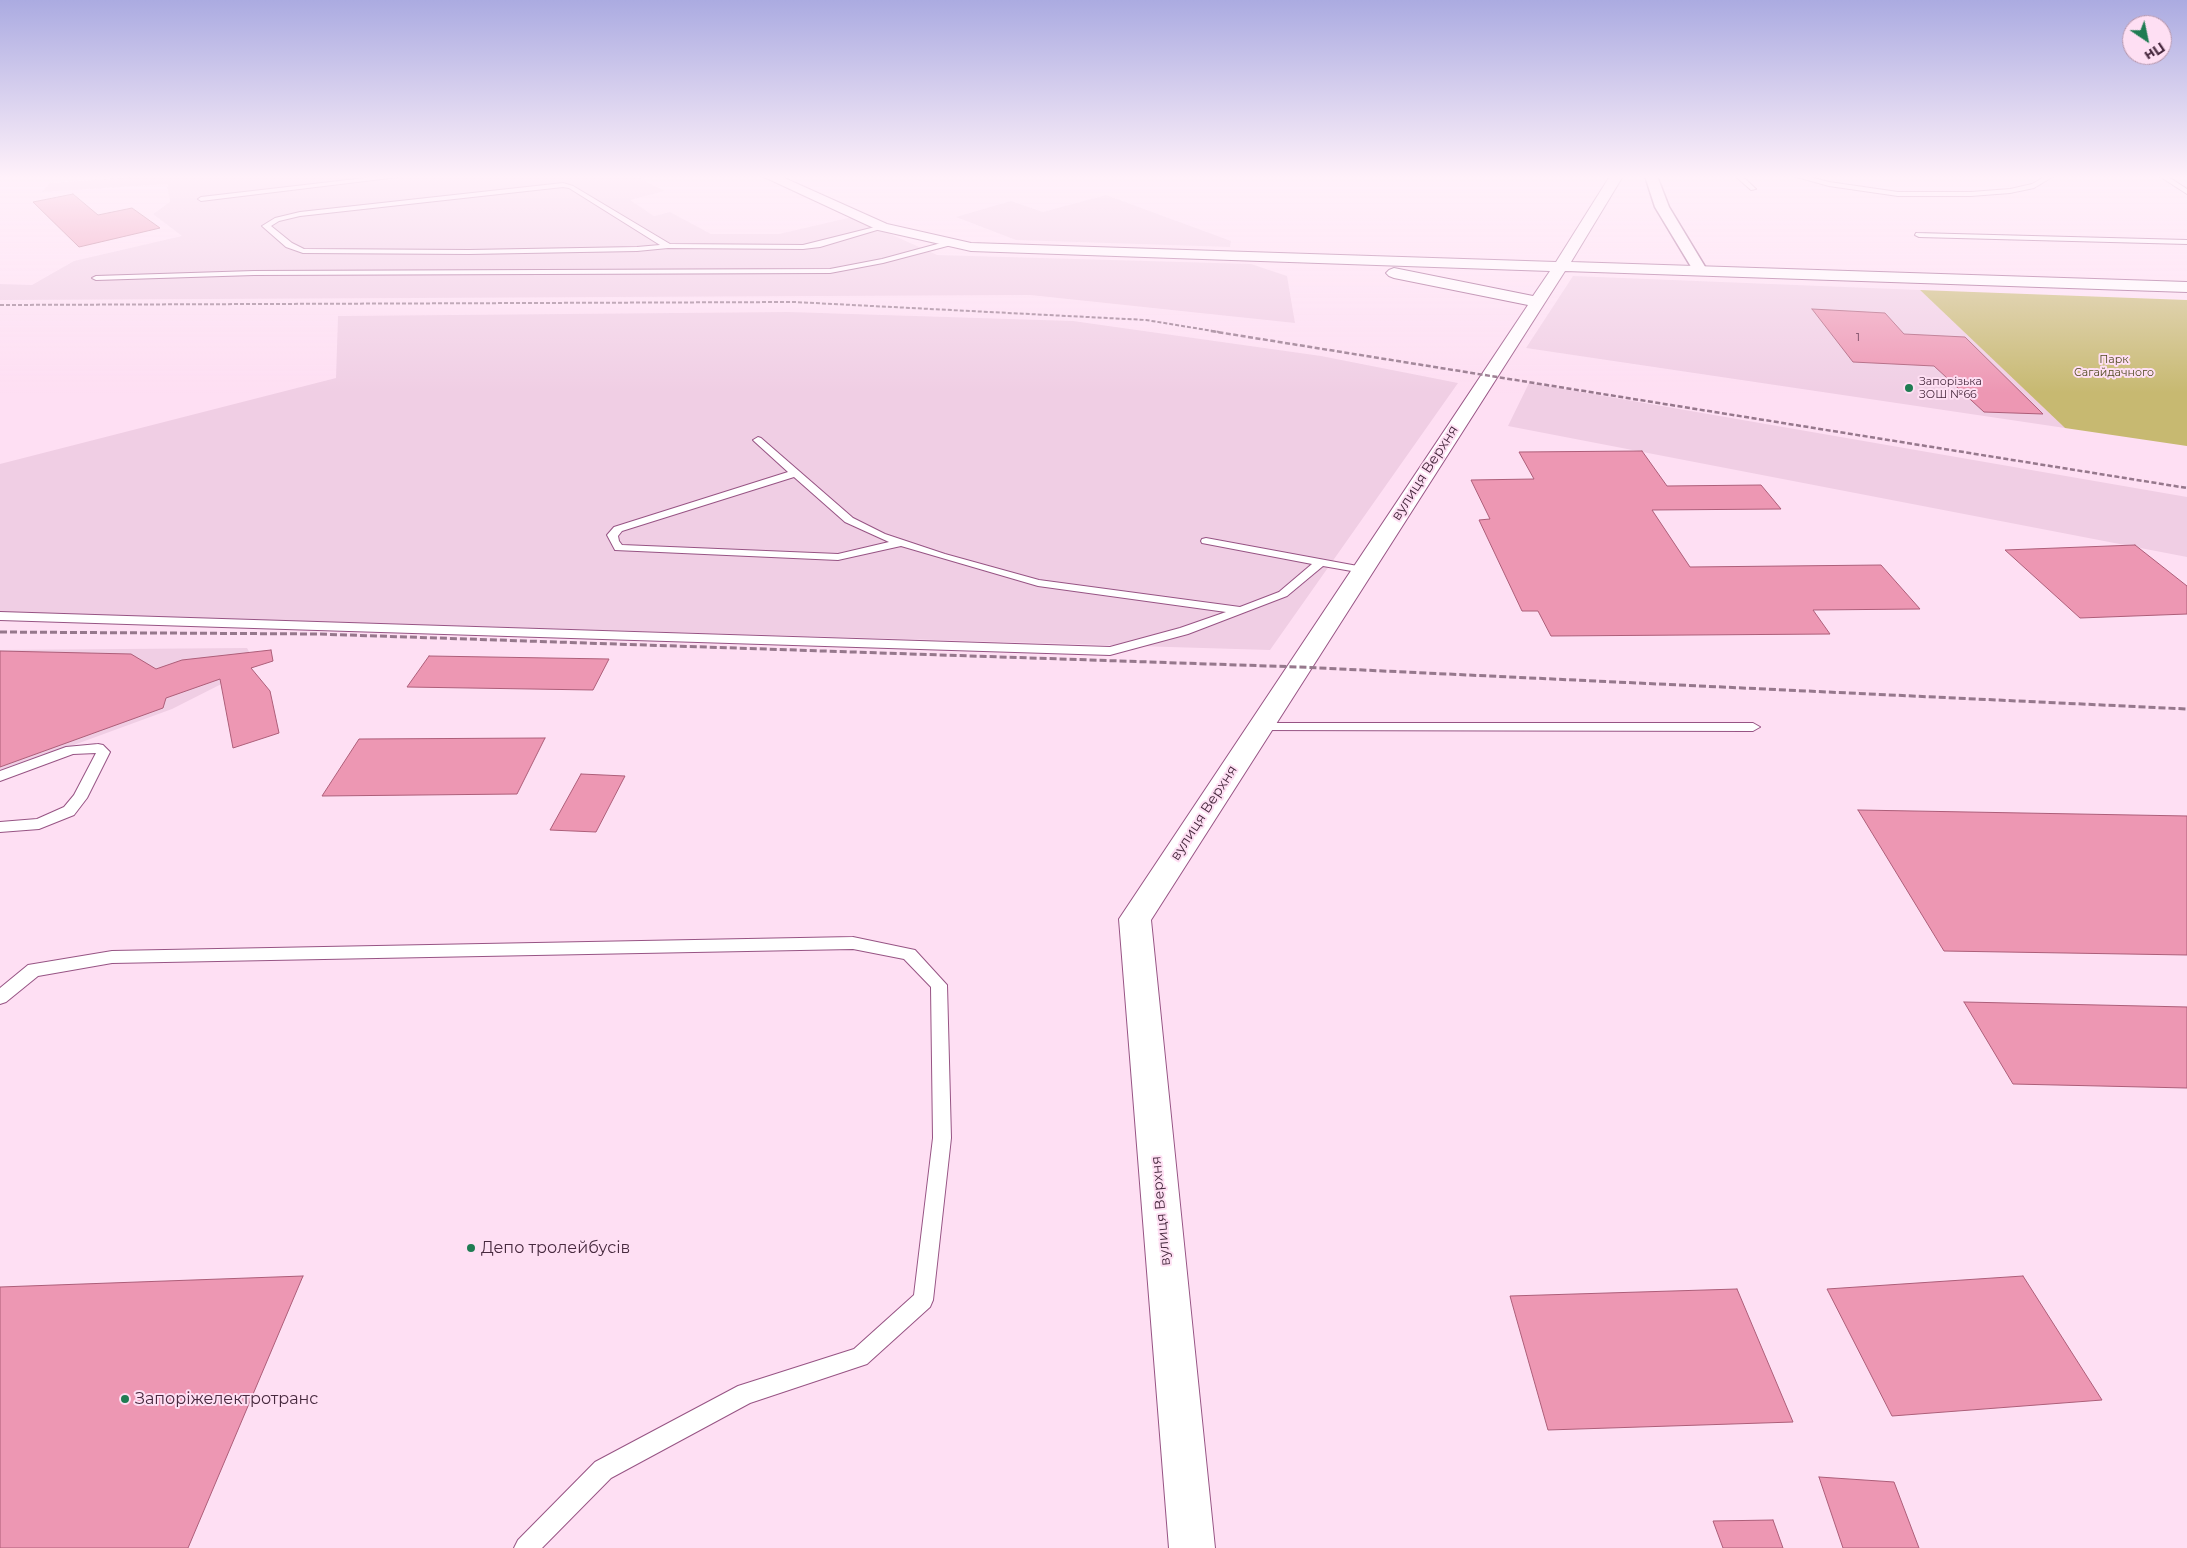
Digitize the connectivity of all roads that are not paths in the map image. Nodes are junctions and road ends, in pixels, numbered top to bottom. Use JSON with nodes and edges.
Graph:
{"nodes":[{"id":1,"x":297,"y":248,"type":"edge"},
{"id":2,"x":645,"y":248,"type":"edge"},
{"id":3,"x":929,"y":248,"type":"edge"},
{"id":4,"x":1010,"y":248,"type":"edge"},
{"id":5,"x":1572,"y":248,"type":"edge"},
{"id":6,"x":1687,"y":248,"type":"edge"},
{"id":7,"x":1319,"y":258,"type":"junction"},
{"id":8,"x":1561,"y":266,"type":"junction"},
{"id":9,"x":1700,"y":270,"type":"junction"},
{"id":10,"x":96,"y":278,"type":"dead end"},
{"id":11,"x":2187,"y":287,"type":"edge"},
{"id":12,"x":1537,"y":302,"type":"junction"},
{"id":13,"x":758,"y":440,"type":"dead end"},
{"id":14,"x":795,"y":473,"type":"junction"},
{"id":15,"x":1206,"y":541,"type":"dead end"},
{"id":16,"x":902,"y":543,"type":"junction"},
{"id":17,"x":1321,"y":562,"type":"junction"},
{"id":18,"x":1362,"y":570,"type":"junction"},
{"id":19,"x":1241,"y":611,"type":"junction"},
{"id":20,"x":0,"y":616,"type":"edge"},
{"id":21,"x":1260,"y":727,"type":"junction"},
{"id":22,"x":1753,"y":727,"type":"dead end"},
{"id":23,"x":0,"y":776,"type":"edge"},
{"id":24,"x":0,"y":827,"type":"edge"},
{"id":25,"x":0,"y":997,"type":"edge"},
{"id":26,"x":526,"y":1548,"type":"edge"},
{"id":27,"x":1192,"y":1548,"type":"edge"}],
"edges":[{"from":1,"to":2,"type":"lane"},
{"from":3,"to":10,"type":"lane"},
{"from":4,"to":7,"type":"street"},
{"from":5,"to":8,"type":"street","name":"вулиця Верхня"},
{"from":6,"to":9,"type":"street"},
{"from":7,"to":8,"type":"street"},
{"from":7,"to":12,"type":"street"},
{"from":8,"to":9,"type":"street"},
{"from":8,"to":12,"type":"street","name":"вулиця Верхня"},
{"from":9,"to":11,"type":"street"},
{"from":12,"to":18,"type":"street","name":"вулиця Верхня"},
{"from":13,"to":14,"type":"lane"},
{"from":14,"to":16,"type":"lane"},
{"from":14,"to":16,"type":"lane"},
{"from":15,"to":17,"type":"lane"},
{"from":16,"to":19,"type":"lane"},
{"from":17,"to":18,"type":"lane"},
{"from":17,"to":19,"type":"lane"},
{"from":18,"to":21,"type":"street","name":"вулиця Верхня"},
{"from":19,"to":20,"type":"lane"},
{"from":21,"to":22,"type":"lane"},
{"from":21,"to":27,"type":"street","name":"вулиця Верхня"},
{"from":23,"to":24,"type":"lane"},
{"from":25,"to":26,"type":"lane"}]}
